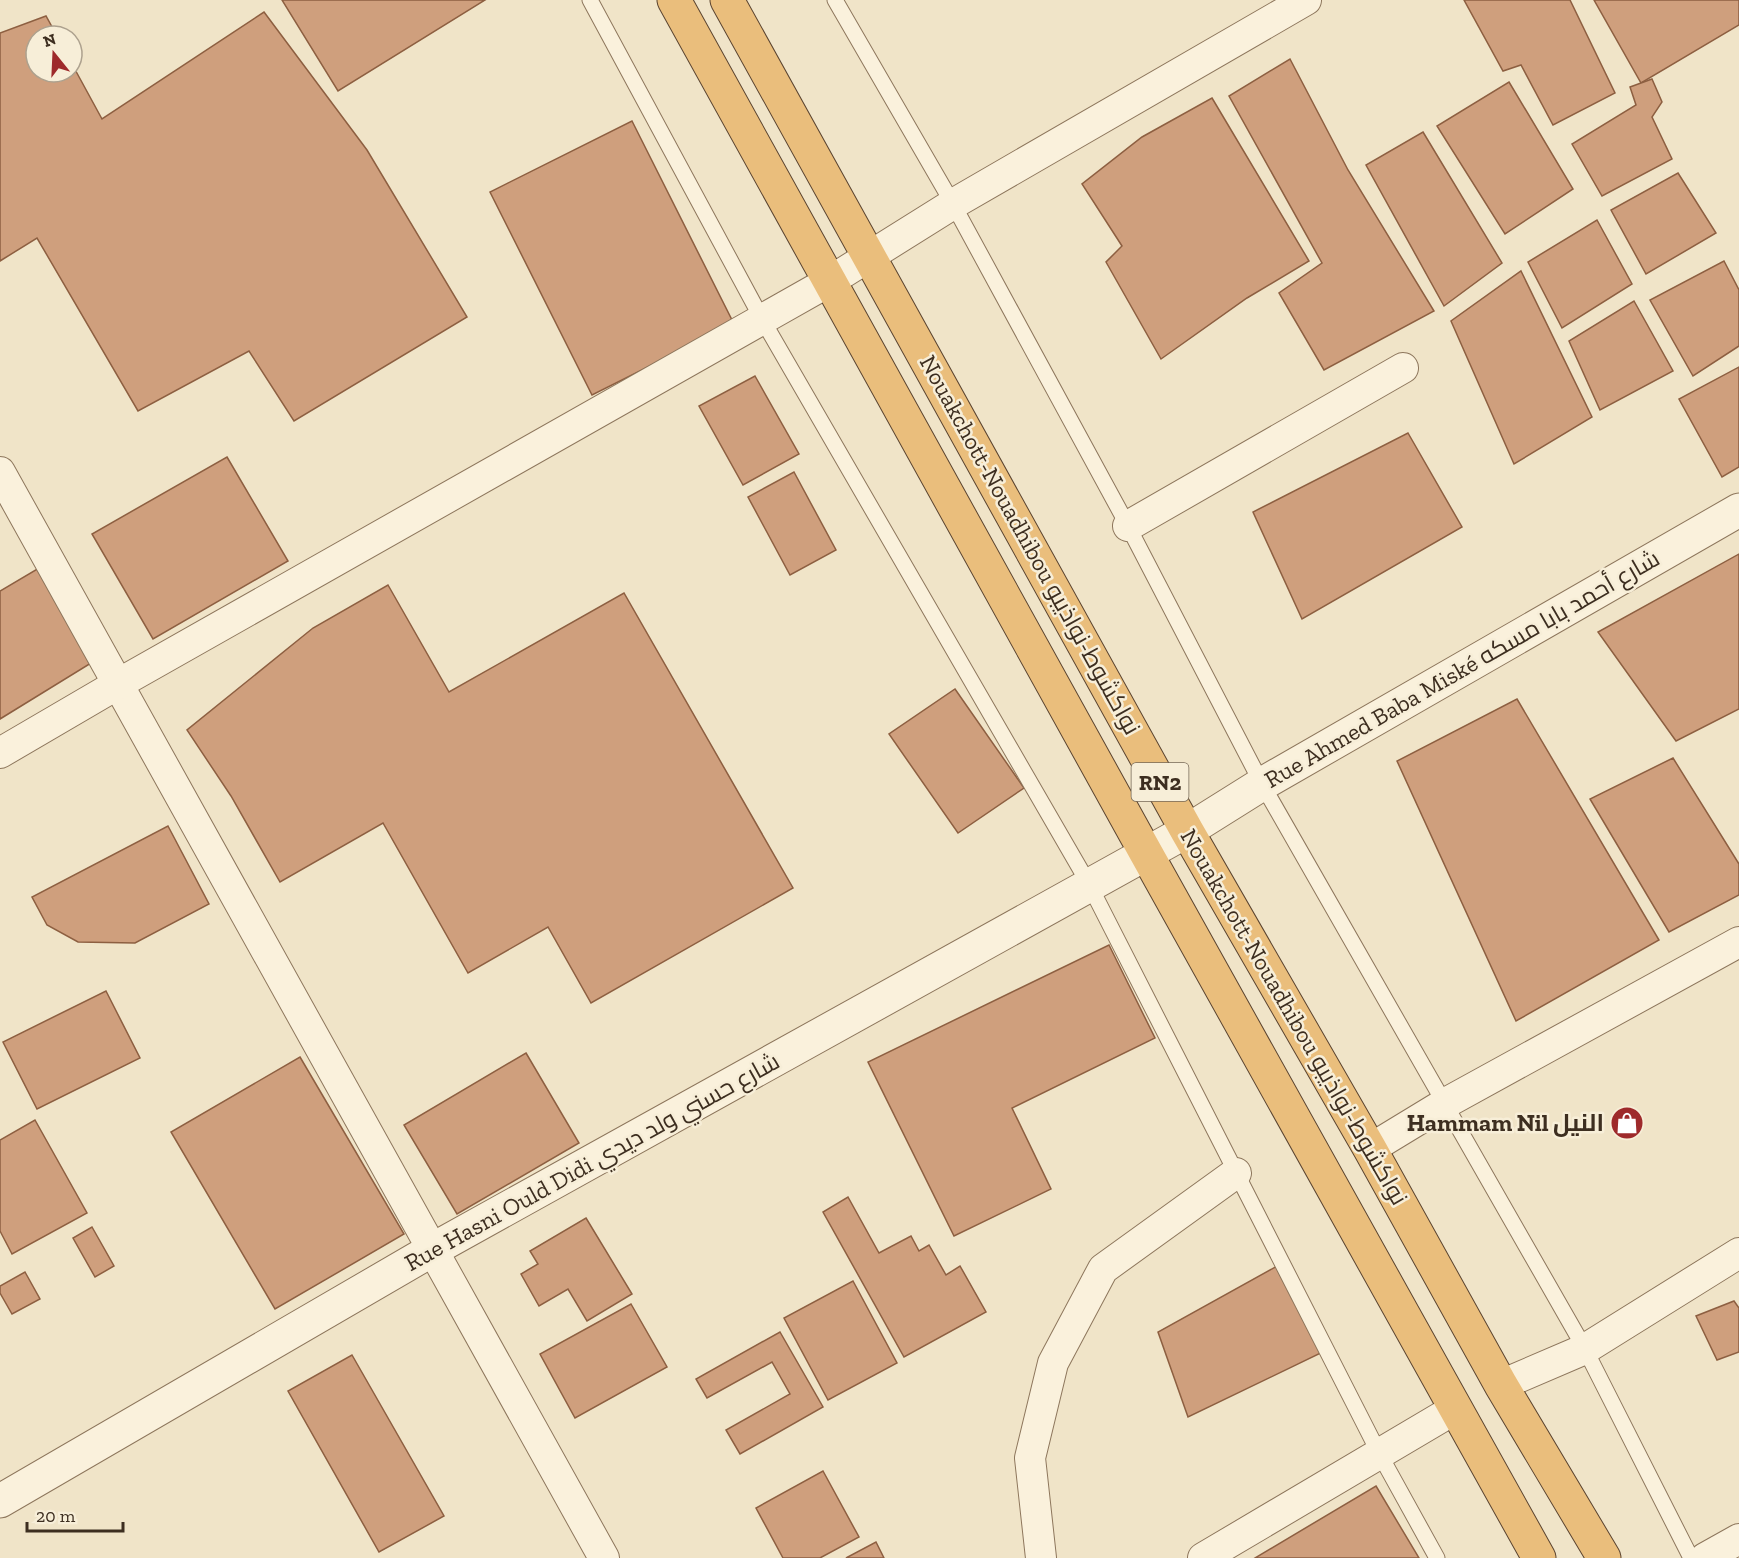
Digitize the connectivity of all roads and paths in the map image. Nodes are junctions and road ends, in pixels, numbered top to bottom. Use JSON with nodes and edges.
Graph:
{"nodes":[{"id":1,"x":590,"y":0,"type":"edge"},
{"id":2,"x":674,"y":0,"type":"edge"},
{"id":3,"x":727,"y":0,"type":"edge"},
{"id":4,"x":835,"y":0,"type":"edge"},
{"id":5,"x":1306,"y":0,"type":"edge"},
{"id":6,"x":953,"y":204,"type":"junction"},
{"id":7,"x":870,"y":257,"type":"junction"},
{"id":8,"x":830,"y":281,"type":"junction"},
{"id":9,"x":762,"y":319,"type":"junction"},
{"id":10,"x":1403,"y":368,"type":"dead end"},
{"id":11,"x":0,"y":472,"type":"edge"},
{"id":12,"x":1739,"y":510,"type":"edge"},
{"id":13,"x":1128,"y":526,"type":"junction"},
{"id":14,"x":118,"y":684,"type":"junction"},
{"id":15,"x":0,"y":753,"type":"edge"},
{"id":16,"x":1262,"y":784,"type":"junction"},
{"id":17,"x":1187,"y":831,"type":"junction"},
{"id":18,"x":1146,"y":853,"type":"junction"},
{"id":19,"x":1090,"y":886,"type":"junction"},
{"id":20,"x":1739,"y":942,"type":"edge"},
{"id":21,"x":1444,"y":1104,"type":"junction"},
{"id":22,"x":1370,"y":1149,"type":"junction"},
{"id":23,"x":1236,"y":1173,"type":"junction"},
{"id":24,"x":432,"y":1250,"type":"junction"},
{"id":25,"x":1739,"y":1253,"type":"edge"},
{"id":26,"x":1585,"y":1349,"type":"junction"},
{"id":27,"x":1501,"y":1385,"type":"junction"},
{"id":28,"x":1455,"y":1409,"type":"junction"},
{"id":29,"x":1379,"y":1453,"type":"junction"},
{"id":30,"x":0,"y":1501,"type":"edge"},
{"id":31,"x":1739,"y":1539,"type":"edge"},
{"id":32,"x":604,"y":1558,"type":"edge"},
{"id":33,"x":1041,"y":1558,"type":"edge"},
{"id":34,"x":1203,"y":1558,"type":"edge"},
{"id":35,"x":1437,"y":1558,"type":"edge"},
{"id":36,"x":1539,"y":1558,"type":"edge"},
{"id":37,"x":1604,"y":1558,"type":"edge"},
{"id":38,"x":1691,"y":1558,"type":"edge"},
{"id":39,"x":1705,"y":1558,"type":"edge"}],
"edges":[{"from":1,"to":9,"type":"lane"},
{"from":2,"to":8,"type":"highway","name":"Nouakchott-Nouadhibou نواكشوط-نواذيبو","number":"RN2"},
{"from":3,"to":7,"type":"highway","name":"Nouakchott-Nouadhibou نواكشوط-نواذيبو","number":"RN2"},
{"from":4,"to":6,"type":"lane"},
{"from":5,"to":6,"type":"street"},
{"from":6,"to":7,"type":"street"},
{"from":6,"to":13,"type":"lane"},
{"from":7,"to":8,"type":"street"},
{"from":7,"to":17,"type":"highway","name":"Nouakchott-Nouadhibou نواكشوط-نواذيبو","number":"RN2"},
{"from":8,"to":9,"type":"street"},
{"from":8,"to":18,"type":"highway","name":"Nouakchott-Nouadhibou نواكشوط-نواذيبو","number":"RN2"},
{"from":9,"to":14,"type":"street"},
{"from":9,"to":19,"type":"lane"},
{"from":10,"to":13,"type":"street"},
{"from":11,"to":14,"type":"street"},
{"from":12,"to":16,"type":"street","name":"Rue Ahmed Baba Miské شارع أحمد بابا مسكه"},
{"from":13,"to":16,"type":"lane"},
{"from":14,"to":15,"type":"street"},
{"from":14,"to":24,"type":"street"},
{"from":16,"to":17,"type":"street","name":"Rue Ahmed Baba Miské شارع أحمد بابا مسكه"},
{"from":16,"to":21,"type":"lane"},
{"from":17,"to":18,"type":"street","name":"Rue Hasni Ould Didi شارع حسني ولد ديدي"},
{"from":17,"to":22,"type":"highway","name":"Nouakchott-Nouadhibou نواكشوط-نواذيبو","number":"RN2"},
{"from":18,"to":19,"type":"street","name":"Rue Hasni Ould Didi شارع حسني ولد ديدي"},
{"from":18,"to":28,"type":"highway","name":"Nouakchott-Nouadhibou نواكشوط-نواذيبو","number":"RN2"},
{"from":19,"to":23,"type":"lane"},
{"from":19,"to":24,"type":"street","name":"Rue Hasni Ould Didi شارع حسني ولد ديدي"},
{"from":20,"to":21,"type":"street"},
{"from":21,"to":22,"type":"street"},
{"from":21,"to":26,"type":"lane"},
{"from":22,"to":27,"type":"highway","name":"Nouakchott-Nouadhibou نواكشوط-نواذيبو","number":"RN2"},
{"from":23,"to":29,"type":"lane"},
{"from":23,"to":33,"type":"street"},
{"from":24,"to":30,"type":"street","name":"Rue Hasni Ould Didi شارع حسني ولد ديدي"},
{"from":24,"to":32,"type":"street"},
{"from":25,"to":26,"type":"street"},
{"from":26,"to":27,"type":"street"},
{"from":26,"to":38,"type":"lane"},
{"from":27,"to":37,"type":"highway","name":"Nouakchott-Nouadhibou نواكشوط-نواذيبو","number":"RN2"},
{"from":28,"to":29,"type":"street"},
{"from":28,"to":36,"type":"highway","name":"Nouakchott-Nouadhibou نواكشوط-نواذيبو","number":"RN2"},
{"from":29,"to":34,"type":"street"},
{"from":29,"to":35,"type":"lane"},
{"from":31,"to":39,"type":"street"}]}
